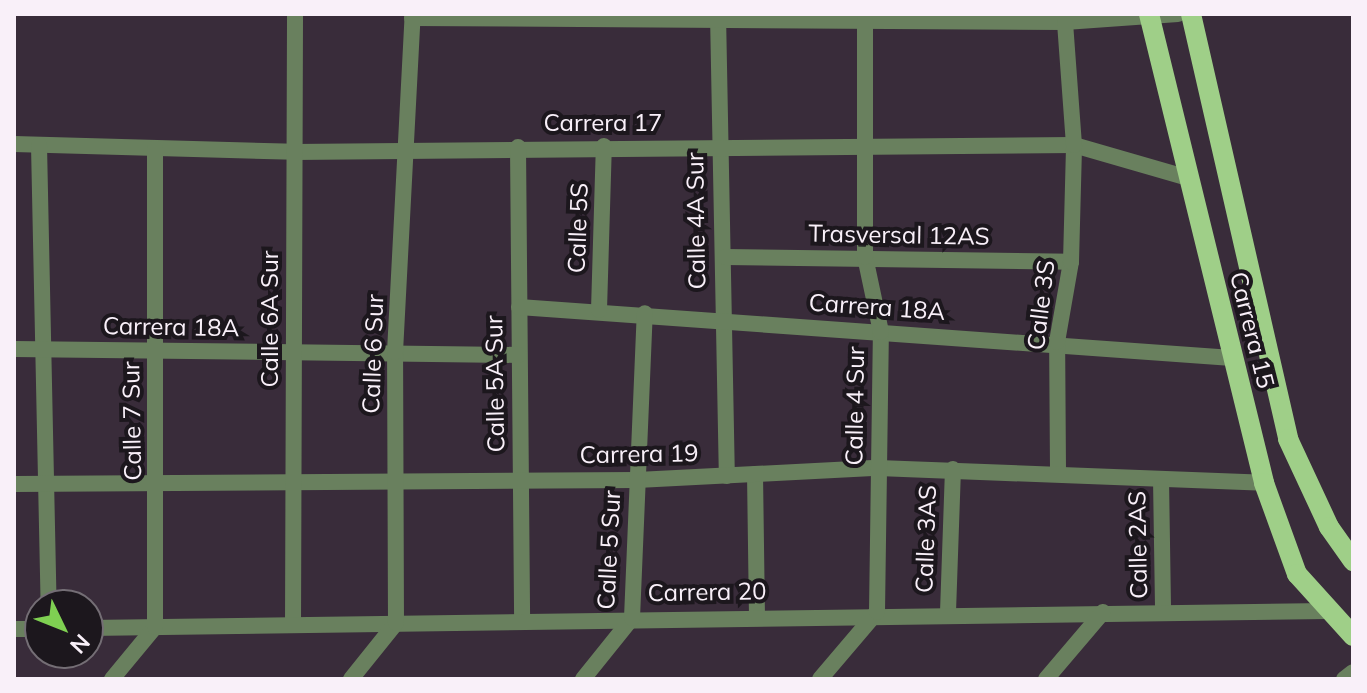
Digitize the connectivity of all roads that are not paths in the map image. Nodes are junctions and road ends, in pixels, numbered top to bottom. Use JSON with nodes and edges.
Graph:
{"nodes":[{"id":1,"x":295,"y":14,"type":"edge"},
{"id":2,"x":1178,"y":14,"type":"edge"},
{"id":3,"x":1191,"y":14,"type":"edge"},
{"id":4,"x":412,"y":16,"type":"edge"},
{"id":5,"x":718,"y":16,"type":"edge"},
{"id":6,"x":825,"y":17,"type":"edge"},
{"id":7,"x":939,"y":17,"type":"edge"},
{"id":8,"x":1150,"y":17,"type":"edge"},
{"id":9,"x":865,"y":20,"type":"junction"},
{"id":10,"x":1065,"y":22,"type":"junction"},
{"id":11,"x":14,"y":144,"type":"edge"},
{"id":12,"x":39,"y":145,"type":"junction"},
{"id":13,"x":1074,"y":145,"type":"junction"},
{"id":14,"x":604,"y":146,"type":"junction"},
{"id":15,"x":866,"y":146,"type":"junction"},
{"id":16,"x":518,"y":147,"type":"junction"},
{"id":17,"x":718,"y":147,"type":"junction"},
{"id":18,"x":155,"y":148,"type":"junction"},
{"id":19,"x":409,"y":148,"type":"junction"},
{"id":20,"x":294,"y":152,"type":"junction"},
{"id":21,"x":1188,"y":178,"type":"junction"},
{"id":22,"x":725,"y":257,"type":"junction"},
{"id":23,"x":865,"y":257,"type":"junction"},
{"id":24,"x":1071,"y":262,"type":"junction"},
{"id":25,"x":519,"y":307,"type":"junction"},
{"id":26,"x":599,"y":310,"type":"junction"},
{"id":27,"x":645,"y":313,"type":"junction"},
{"id":28,"x":720,"y":321,"type":"junction"},
{"id":29,"x":881,"y":332,"type":"junction"},
{"id":30,"x":1057,"y":342,"type":"junction"},
{"id":31,"x":14,"y":349,"type":"edge"},
{"id":32,"x":44,"y":349,"type":"junction"},
{"id":33,"x":155,"y":350,"type":"junction"},
{"id":34,"x":294,"y":352,"type":"junction"},
{"id":35,"x":395,"y":352,"type":"junction"},
{"id":36,"x":519,"y":355,"type":"junction"},
{"id":37,"x":1232,"y":358,"type":"junction"},
{"id":38,"x":878,"y":468,"type":"junction"},
{"id":39,"x":953,"y":469,"type":"junction"},
{"id":40,"x":1058,"y":470,"type":"junction"},
{"id":41,"x":755,"y":474,"type":"junction"},
{"id":42,"x":727,"y":476,"type":"junction"},
{"id":43,"x":520,"y":478,"type":"junction"},
{"id":44,"x":1161,"y":479,"type":"junction"},
{"id":45,"x":637,"y":480,"type":"junction"},
{"id":46,"x":396,"y":481,"type":"junction"},
{"id":47,"x":293,"y":483,"type":"junction"},
{"id":48,"x":1264,"y":483,"type":"junction"},
{"id":49,"x":14,"y":484,"type":"edge"},
{"id":50,"x":47,"y":484,"type":"junction"},
{"id":51,"x":157,"y":487,"type":"junction"},
{"id":52,"x":1353,"y":561,"type":"edge"},
{"id":53,"x":49,"y":589,"type":"edge"},
{"id":54,"x":1327,"y":611,"type":"junction"},
{"id":55,"x":877,"y":612,"type":"junction"},
{"id":56,"x":948,"y":612,"type":"junction"},
{"id":57,"x":1103,"y":612,"type":"junction"},
{"id":58,"x":1163,"y":612,"type":"junction"},
{"id":59,"x":757,"y":616,"type":"junction"},
{"id":60,"x":632,"y":618,"type":"junction"},
{"id":61,"x":522,"y":620,"type":"junction"},
{"id":62,"x":396,"y":623,"type":"junction"},
{"id":63,"x":293,"y":625,"type":"junction"},
{"id":64,"x":155,"y":627,"type":"junction"},
{"id":65,"x":104,"y":628,"type":"edge"},
{"id":66,"x":1353,"y":636,"type":"edge"},
{"id":67,"x":1353,"y":672,"type":"edge"},
{"id":68,"x":112,"y":679,"type":"edge"},
{"id":69,"x":351,"y":679,"type":"edge"},
{"id":70,"x":583,"y":679,"type":"edge"},
{"id":71,"x":820,"y":679,"type":"edge"},
{"id":72,"x":1046,"y":679,"type":"edge"},
{"id":73,"x":1344,"y":679,"type":"edge"}],
"edges":[{"from":1,"to":20,"type":"street","name":"Calle 6A Sur"},
{"from":2,"to":8,"type":"street"},
{"from":3,"to":52,"type":"main road","name":"Carrera 15"},
{"from":4,"to":5,"type":"street"},
{"from":4,"to":19,"type":"street","name":"Calle 6 Sur"},
{"from":5,"to":6,"type":"street"},
{"from":5,"to":17,"type":"street","name":"Calle 4A Sur"},
{"from":6,"to":9,"type":"street"},
{"from":7,"to":9,"type":"street"},
{"from":7,"to":10,"type":"street"},
{"from":8,"to":10,"type":"street"},
{"from":8,"to":21,"type":"main road","name":"Carrera 15"},
{"from":9,"to":15,"type":"street","name":"Calle 4 Sur"},
{"from":10,"to":13,"type":"street","name":"Calle 3S"},
{"from":11,"to":12,"type":"street","name":"Carrera 17"},
{"from":12,"to":18,"type":"street","name":"Carrera 17"},
{"from":12,"to":32,"type":"street"},
{"from":13,"to":15,"type":"street","name":"Carrera 17"},
{"from":13,"to":21,"type":"street","name":"Carrera 17"},
{"from":13,"to":24,"type":"street","name":"Calle 3S"},
{"from":14,"to":16,"type":"street","name":"Carrera 17"},
{"from":14,"to":17,"type":"street","name":"Carrera 17"},
{"from":14,"to":26,"type":"street","name":"Calle 5S"},
{"from":15,"to":17,"type":"street","name":"Carrera 17"},
{"from":15,"to":23,"type":"street","name":"Calle 4 Sur"},
{"from":16,"to":19,"type":"street","name":"Carrera 17"},
{"from":16,"to":25,"type":"street","name":"Calle 5A Sur"},
{"from":17,"to":22,"type":"street","name":"Calle 4A Sur"},
{"from":18,"to":20,"type":"street","name":"Carrera 17"},
{"from":18,"to":33,"type":"street","name":"Calle 7 Sur"},
{"from":19,"to":20,"type":"street","name":"Carrera 17"},
{"from":19,"to":35,"type":"street","name":"Calle 6 Sur"},
{"from":20,"to":34,"type":"street","name":"Calle 6A Sur"},
{"from":21,"to":37,"type":"main road","name":"Carrera 15"},
{"from":22,"to":23,"type":"street","name":"Trasversal 12AS"},
{"from":22,"to":28,"type":"street","name":"Calle 4A Sur"},
{"from":23,"to":24,"type":"street","name":"Trasversal 12AS"},
{"from":23,"to":29,"type":"street","name":"Calle 4 Sur"},
{"from":24,"to":30,"type":"street","name":"Calle 3S"},
{"from":25,"to":26,"type":"street","name":"Carrera 18A"},
{"from":25,"to":36,"type":"street","name":"Calle 5A Sur"},
{"from":26,"to":27,"type":"street","name":"Carrera 18A"},
{"from":27,"to":28,"type":"street","name":"Carrera 18A"},
{"from":27,"to":45,"type":"street","name":"Calle 5 Sur"},
{"from":28,"to":29,"type":"street","name":"Carrera 18A"},
{"from":28,"to":42,"type":"street","name":"Calle 4A Sur"},
{"from":29,"to":30,"type":"street","name":"Carrera 18A"},
{"from":29,"to":38,"type":"street","name":"Calle 4 Sur"},
{"from":30,"to":37,"type":"street","name":"Carrera 18A"},
{"from":30,"to":40,"type":"street","name":"Calle 3S"},
{"from":31,"to":32,"type":"street","name":"Carrera 18A"},
{"from":32,"to":33,"type":"street","name":"Carrera 18A"},
{"from":32,"to":50,"type":"street"},
{"from":33,"to":34,"type":"street","name":"Carrera 18A"},
{"from":33,"to":51,"type":"street","name":"Calle 7 Sur"},
{"from":34,"to":35,"type":"street","name":"Carrera 18A"},
{"from":34,"to":47,"type":"street","name":"Calle 6A Sur"},
{"from":35,"to":36,"type":"street","name":"Carrera 18A"},
{"from":35,"to":46,"type":"street","name":"Calle 6 Sur"},
{"from":36,"to":43,"type":"street","name":"Calle 5A Sur"},
{"from":37,"to":48,"type":"main road","name":"Carrera 15"},
{"from":38,"to":39,"type":"street","name":"Carrera 19"},
{"from":38,"to":41,"type":"street","name":"Carrera 19"},
{"from":38,"to":55,"type":"street","name":"Calle 4 Sur"},
{"from":39,"to":40,"type":"street","name":"Carrera 19"},
{"from":39,"to":56,"type":"street","name":"Calle 3AS"},
{"from":40,"to":44,"type":"street","name":"Carrera 19"},
{"from":41,"to":42,"type":"street","name":"Carrera 19"},
{"from":41,"to":59,"type":"street"},
{"from":42,"to":45,"type":"street","name":"Carrera 19"},
{"from":43,"to":45,"type":"street","name":"Carrera 19"},
{"from":43,"to":46,"type":"street","name":"Carrera 19"},
{"from":43,"to":61,"type":"street","name":"Calle 5A Sur"},
{"from":44,"to":48,"type":"street","name":"Carrera 19"},
{"from":44,"to":58,"type":"street","name":"Calle 2AS"},
{"from":45,"to":60,"type":"street","name":"Calle 5 Sur"},
{"from":46,"to":47,"type":"street","name":"Carrera 19"},
{"from":46,"to":62,"type":"street","name":"Calle 6 Sur"},
{"from":47,"to":51,"type":"street","name":"Carrera 19"},
{"from":47,"to":63,"type":"street","name":"Calle 6A Sur"},
{"from":48,"to":54,"type":"main road","name":"Carrera 15"},
{"from":49,"to":50,"type":"street","name":"Carrera 19"},
{"from":50,"to":51,"type":"street","name":"Carrera 19"},
{"from":50,"to":53,"type":"street"},
{"from":51,"to":64,"type":"street","name":"Calle 7 Sur"},
{"from":54,"to":58,"type":"street","name":"Carrera 20"},
{"from":54,"to":66,"type":"main road","name":"Carrera 15"},
{"from":55,"to":56,"type":"street","name":"Carrera 20"},
{"from":55,"to":59,"type":"street","name":"Carrera 20"},
{"from":55,"to":71,"type":"street"},
{"from":56,"to":57,"type":"street","name":"Carrera 20"},
{"from":57,"to":58,"type":"street","name":"Carrera 20"},
{"from":57,"to":72,"type":"street"},
{"from":59,"to":60,"type":"street","name":"Carrera 20"},
{"from":60,"to":61,"type":"street","name":"Carrera 20"},
{"from":60,"to":70,"type":"street","name":"Calle 5 Sur"},
{"from":61,"to":62,"type":"street","name":"Carrera 20"},
{"from":62,"to":63,"type":"street","name":"Carrera 20"},
{"from":62,"to":69,"type":"street"},
{"from":63,"to":64,"type":"street","name":"Carrera 20"},
{"from":64,"to":65,"type":"street","name":"Carrera 20"},
{"from":64,"to":68,"type":"street"},
{"from":67,"to":73,"type":"street"}]}
